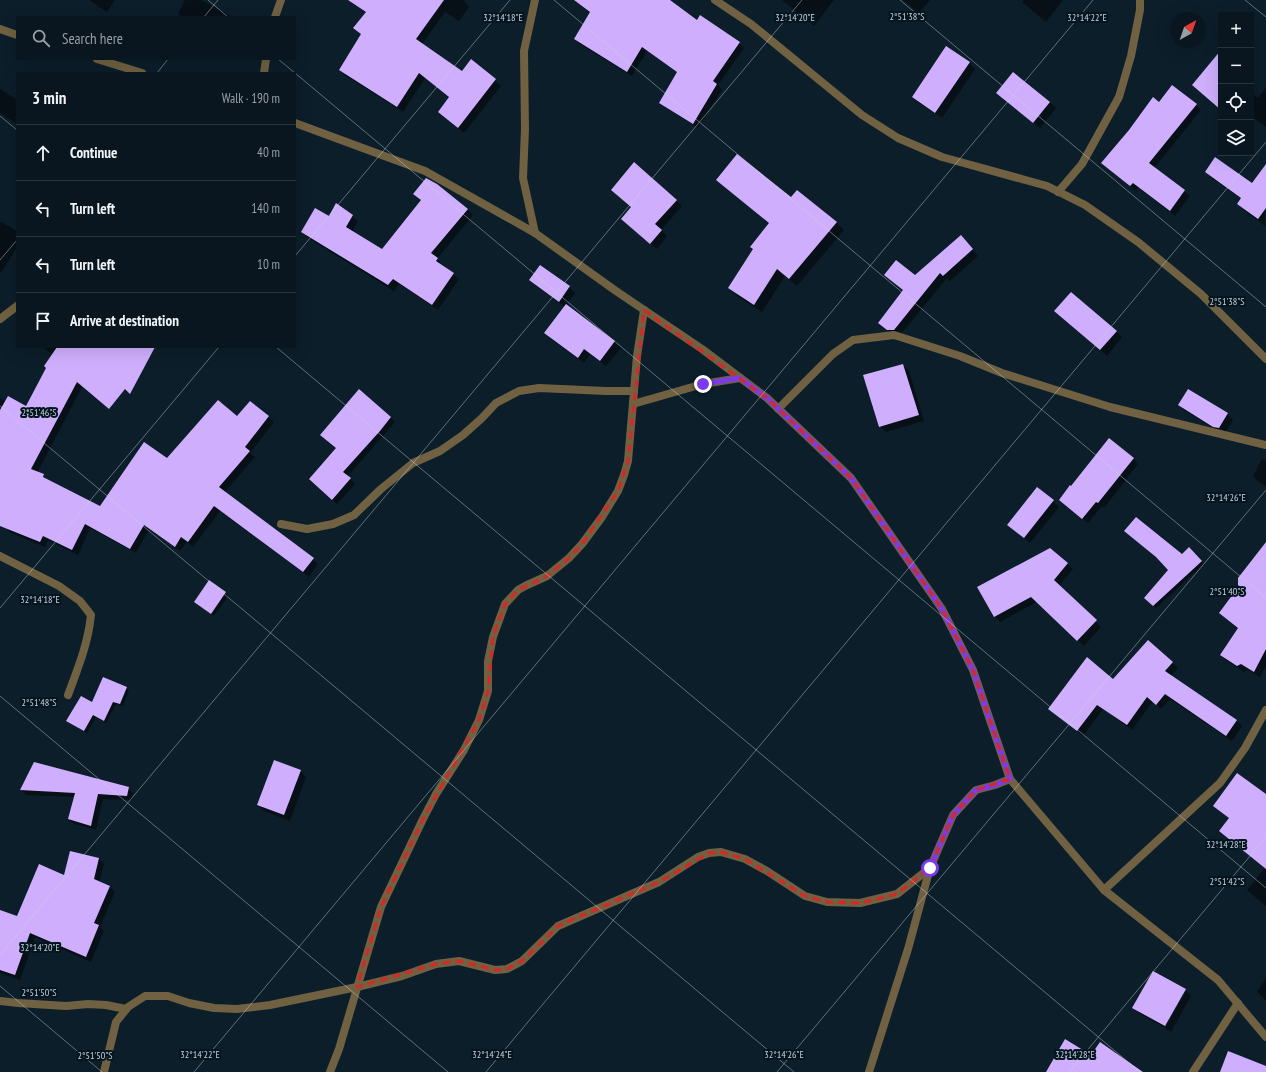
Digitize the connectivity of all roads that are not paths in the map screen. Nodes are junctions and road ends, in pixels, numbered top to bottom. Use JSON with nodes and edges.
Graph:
{"nodes":[{"id":1,"x":281,"y":0,"type":"edge"},
{"id":2,"x":535,"y":0,"type":"edge"},
{"id":3,"x":716,"y":0,"type":"edge"},
{"id":4,"x":1140,"y":0,"type":"edge"},
{"id":5,"x":275,"y":16,"type":"edge"},
{"id":6,"x":0,"y":29,"type":"edge"},
{"id":7,"x":16,"y":34,"type":"edge"},
{"id":8,"x":99,"y":60,"type":"edge"},
{"id":9,"x":266,"y":60,"type":"edge"},
{"id":10,"x":139,"y":72,"type":"edge"},
{"id":11,"x":264,"y":72,"type":"edge"},
{"id":12,"x":296,"y":122,"type":"edge"},
{"id":13,"x":1058,"y":192,"type":"junction"},
{"id":14,"x":535,"y":233,"type":"junction"},
{"id":15,"x":16,"y":307,"type":"edge"},
{"id":16,"x":644,"y":310,"type":"junction"},
{"id":17,"x":0,"y":319,"type":"edge"},
{"id":18,"x":1266,"y":359,"type":"edge"},
{"id":19,"x":740,"y":378,"type":"junction"},
{"id":20,"x":634,"y":391,"type":"junction"},
{"id":21,"x":633,"y":404,"type":"junction"},
{"id":22,"x":778,"y":409,"type":"junction"},
{"id":23,"x":1266,"y":445,"type":"edge"},
{"id":24,"x":282,"y":524,"type":"dead end"},
{"id":25,"x":0,"y":556,"type":"edge"},
{"id":26,"x":68,"y":694,"type":"dead end"},
{"id":27,"x":1266,"y":710,"type":"edge"},
{"id":28,"x":1010,"y":779,"type":"junction"},
{"id":29,"x":930,"y":868,"type":"junction"},
{"id":30,"x":1104,"y":890,"type":"junction"},
{"id":31,"x":357,"y":987,"type":"junction"},
{"id":32,"x":0,"y":1001,"type":"edge"},
{"id":33,"x":1238,"y":1003,"type":"junction"},
{"id":34,"x":126,"y":1009,"type":"junction"},
{"id":35,"x":1266,"y":1038,"type":"edge"},
{"id":36,"x":104,"y":1072,"type":"edge"},
{"id":37,"x":330,"y":1072,"type":"edge"},
{"id":38,"x":869,"y":1072,"type":"edge"},
{"id":39,"x":1193,"y":1072,"type":"edge"}],
"edges":[{"from":1,"to":5,"type":"street"},
{"from":2,"to":14,"type":"street"},
{"from":3,"to":13,"type":"street"},
{"from":4,"to":13,"type":"street"},
{"from":6,"to":7,"type":"street"},
{"from":8,"to":10,"type":"street"},
{"from":9,"to":11,"type":"street"},
{"from":12,"to":14,"type":"street"},
{"from":13,"to":18,"type":"street"},
{"from":14,"to":16,"type":"street"},
{"from":15,"to":17,"type":"street"},
{"from":16,"to":19,"type":"street"},
{"from":16,"to":20,"type":"street"},
{"from":19,"to":21,"type":"street"},
{"from":19,"to":22,"type":"street"},
{"from":20,"to":21,"type":"street"},
{"from":20,"to":24,"type":"street"},
{"from":21,"to":31,"type":"street"},
{"from":22,"to":23,"type":"street"},
{"from":22,"to":28,"type":"street"},
{"from":25,"to":26,"type":"street"},
{"from":27,"to":30,"type":"street"},
{"from":28,"to":29,"type":"street"},
{"from":28,"to":30,"type":"street"},
{"from":29,"to":31,"type":"street"},
{"from":29,"to":38,"type":"street"},
{"from":30,"to":33,"type":"street"},
{"from":31,"to":34,"type":"street"},
{"from":31,"to":37,"type":"street"},
{"from":32,"to":34,"type":"street"},
{"from":33,"to":35,"type":"street"},
{"from":33,"to":39,"type":"street"},
{"from":34,"to":36,"type":"street"}]}
